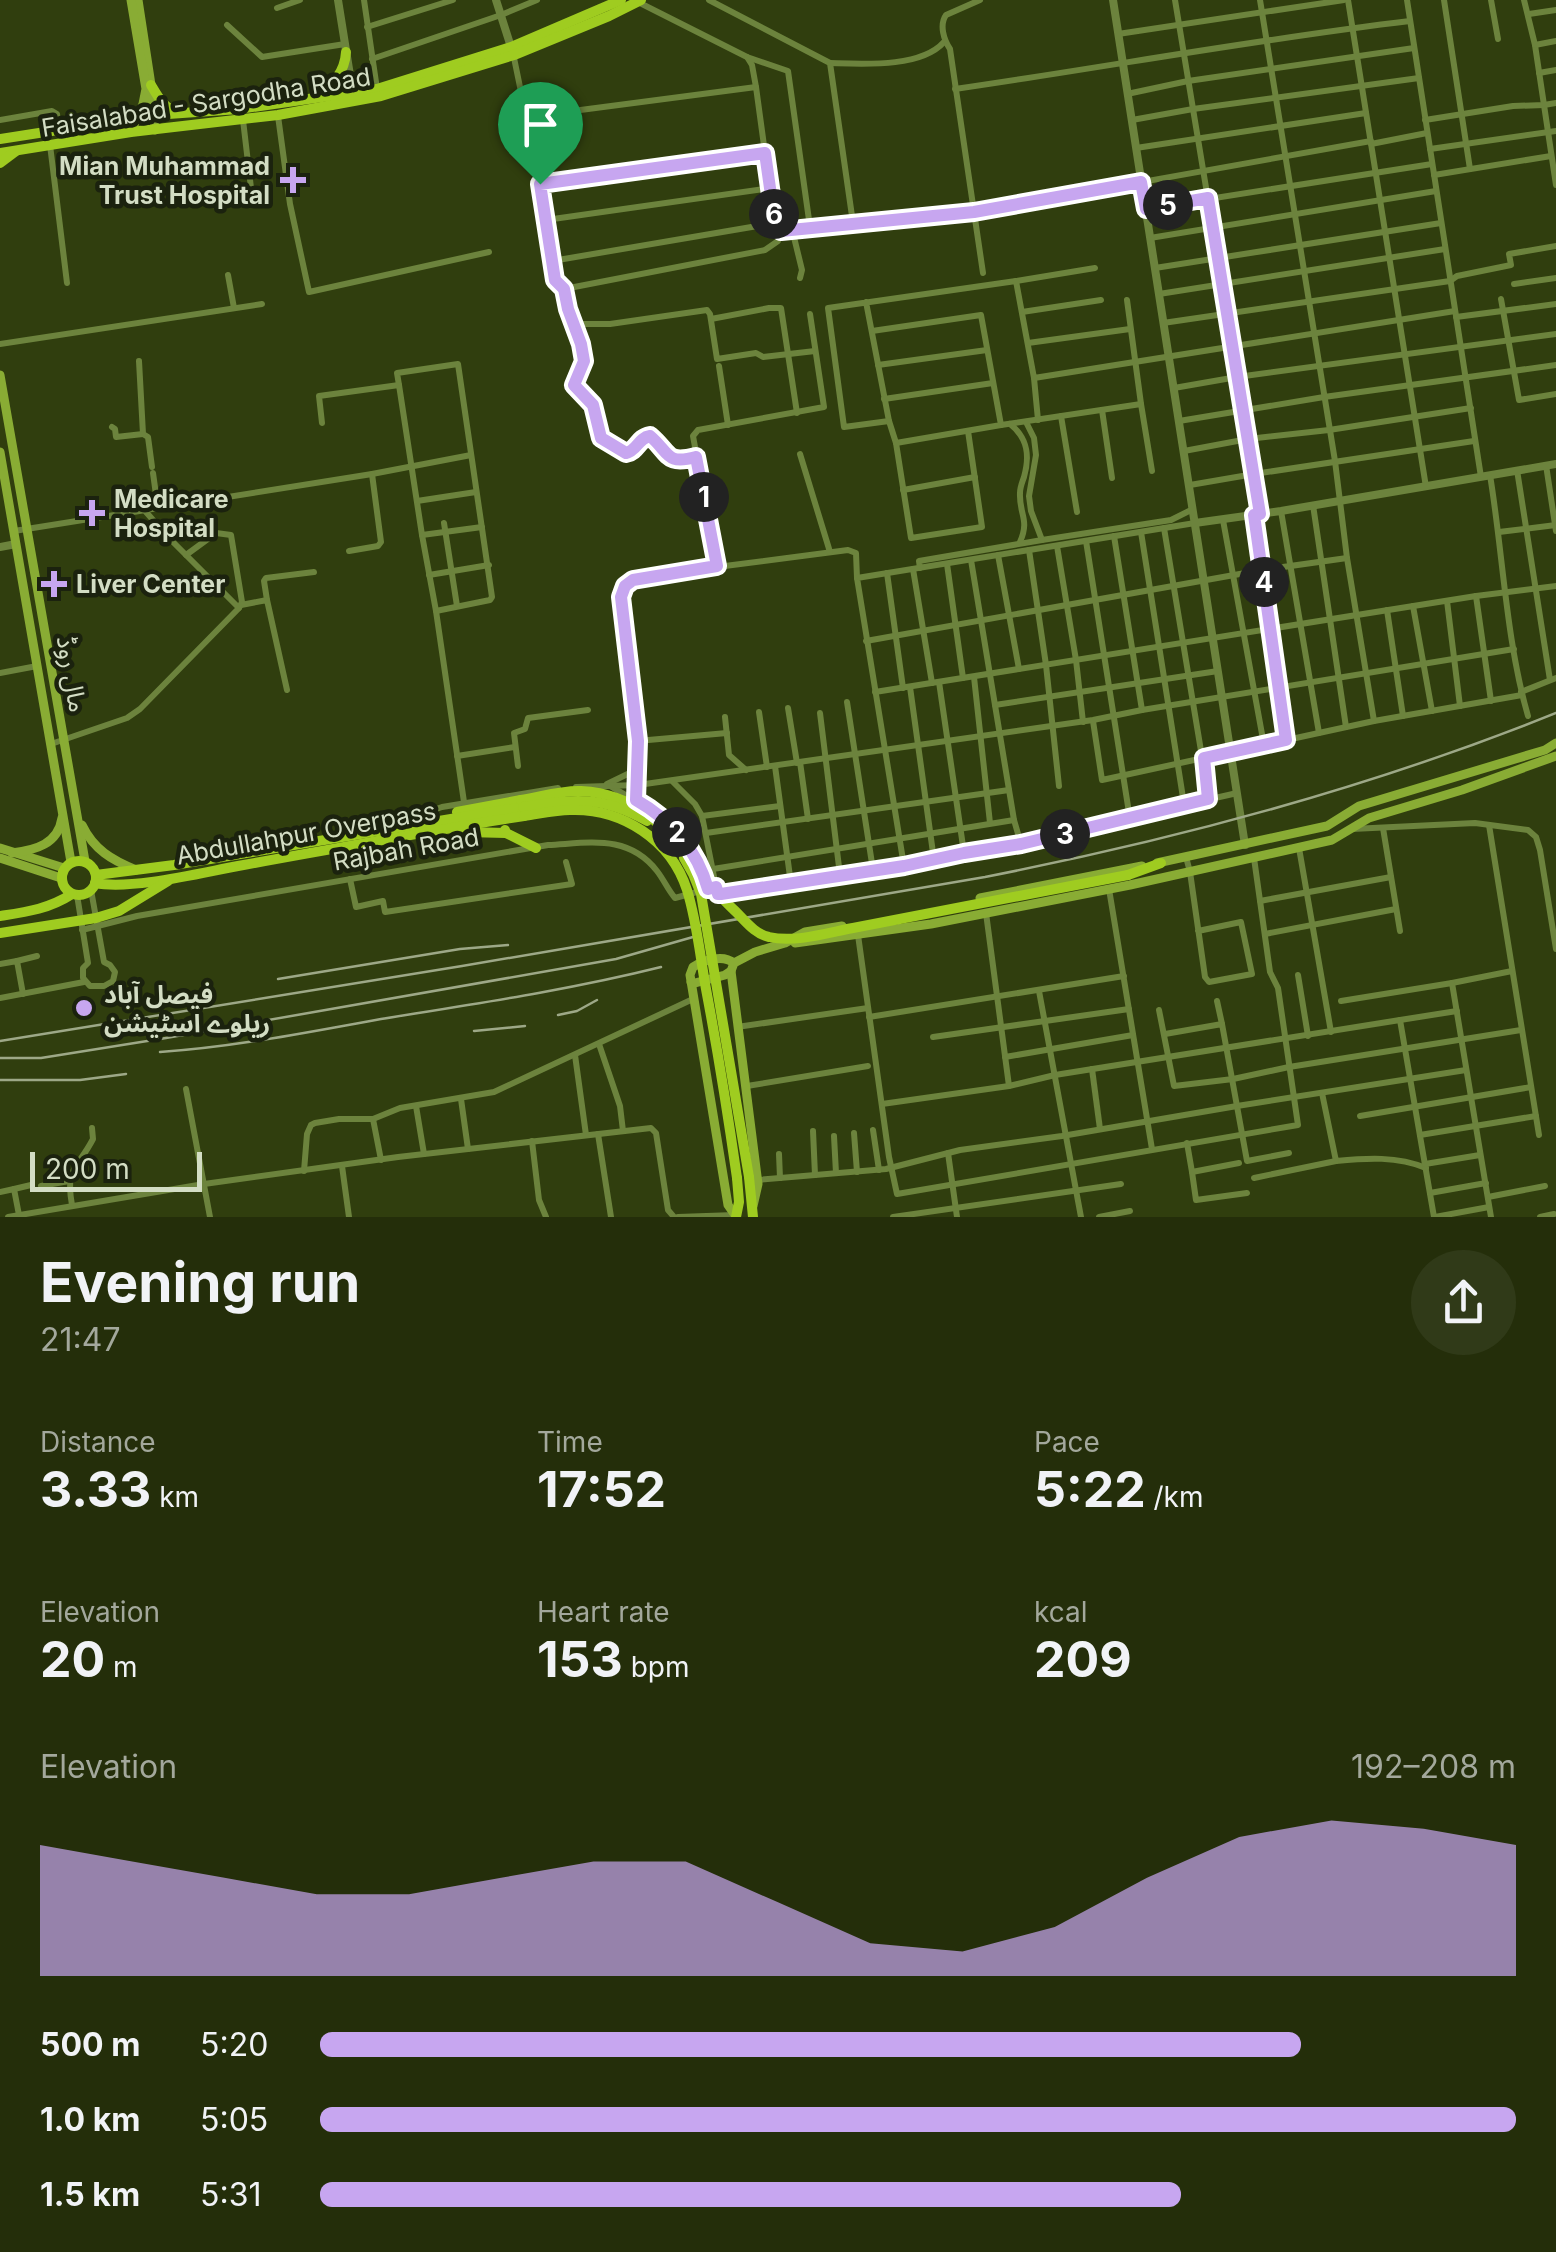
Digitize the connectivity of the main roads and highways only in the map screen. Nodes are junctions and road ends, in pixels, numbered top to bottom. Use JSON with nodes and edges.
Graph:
{"nodes":[{"id":1,"x":135,"y":0,"type":"edge"},
{"id":2,"x":621,"y":0,"type":"edge"},
{"id":3,"x":638,"y":0,"type":"edge"},
{"id":4,"x":346,"y":48,"type":"road end"},
{"id":5,"x":512,"y":51,"type":"junction"},
{"id":6,"x":152,"y":84,"type":"junction"},
{"id":7,"x":353,"y":97,"type":"junction"},
{"id":8,"x":310,"y":99,"type":"junction"},
{"id":9,"x":187,"y":114,"type":"junction"},
{"id":10,"x":154,"y":115,"type":"junction"},
{"id":11,"x":138,"y":118,"type":"junction"},
{"id":12,"x":155,"y":130,"type":"junction"},
{"id":13,"x":131,"y":132,"type":"junction"},
{"id":14,"x":0,"y":139,"type":"edge"},
{"id":15,"x":17,"y":151,"type":"junction"},
{"id":16,"x":0,"y":153,"type":"edge"},
{"id":17,"x":0,"y":163,"type":"edge"},
{"id":18,"x":0,"y":376,"type":"edge"},
{"id":19,"x":0,"y":452,"type":"edge"},
{"id":20,"x":1556,"y":743,"type":"edge"},
{"id":21,"x":1556,"y":756,"type":"edge"},
{"id":22,"x":523,"y":808,"type":"junction"},
{"id":23,"x":64,"y":812,"type":"junction"},
{"id":24,"x":76,"y":814,"type":"junction"},
{"id":25,"x":501,"y":819,"type":"junction"},
{"id":26,"x":446,"y":828,"type":"junction"},
{"id":27,"x":506,"y":833,"type":"junction"},
{"id":28,"x":1281,"y":837,"type":"junction"},
{"id":29,"x":0,"y":848,"type":"edge"},
{"id":30,"x":536,"y":848,"type":"road end"},
{"id":31,"x":1284,"y":851,"type":"junction"},
{"id":32,"x":12,"y":852,"type":"junction"},
{"id":33,"x":1187,"y":857,"type":"junction"},
{"id":34,"x":0,"y":858,"type":"edge"},
{"id":35,"x":85,"y":862,"type":"junction"},
{"id":36,"x":1161,"y":862,"type":"junction"},
{"id":37,"x":65,"y":869,"type":"junction"},
{"id":38,"x":136,"y":870,"type":"junction"},
{"id":39,"x":1191,"y":871,"type":"junction"},
{"id":40,"x":172,"y":878,"type":"junction"},
{"id":41,"x":94,"y":883,"type":"junction"},
{"id":42,"x":74,"y":894,"type":"junction"},
{"id":43,"x":50,"y":905,"type":"junction"},
{"id":44,"x":0,"y":916,"type":"edge"},
{"id":45,"x":54,"y":925,"type":"junction"},
{"id":46,"x":0,"y":933,"type":"edge"},
{"id":47,"x":785,"y":943,"type":"junction"},
{"id":48,"x":733,"y":967,"type":"junction"},
{"id":49,"x":691,"y":982,"type":"junction"},
{"id":50,"x":748,"y":1178,"type":"junction"},
{"id":51,"x":752,"y":1214,"type":"edge"},
{"id":52,"x":736,"y":1216,"type":"edge"}],
"edges":[{"from":1,"to":6,"type":"main road"},
{"from":1,"to":11,"type":"main road"},
{"from":2,"to":5,"type":"main road","name":"Faisalabad - Sargodha Road"},
{"from":3,"to":5,"type":"main road","name":"Faisalabad - Sargodha Road"},
{"from":4,"to":8,"type":"main road"},
{"from":5,"to":7,"type":"main road","name":"Faisalabad - Sargodha Road"},
{"from":5,"to":7,"type":"main road","name":"Faisalabad - Sargodha Road"},
{"from":6,"to":9,"type":"main road"},
{"from":6,"to":10,"type":"main road"},
{"from":7,"to":8,"type":"main road","name":"Faisalabad - Sargodha Road"},
{"from":7,"to":12,"type":"main road","name":"Faisalabad - Sargodha Road"},
{"from":8,"to":9,"type":"main road","name":"Faisalabad - Sargodha Road"},
{"from":9,"to":10,"type":"main road","name":"Faisalabad - Sargodha Road"},
{"from":10,"to":11,"type":"main road","name":"Faisalabad - Sargodha Road"},
{"from":10,"to":12,"type":"main road"},
{"from":11,"to":13,"type":"main road"},
{"from":11,"to":14,"type":"main road","name":"Faisalabad - Sargodha Road"},
{"from":12,"to":13,"type":"main road","name":"Faisalabad - Sargodha Road"},
{"from":13,"to":15,"type":"main road","name":"Faisalabad - Sargodha Road"},
{"from":15,"to":16,"type":"main road","name":"Faisalabad - Sargodha Road"},
{"from":15,"to":17,"type":"main road"},
{"from":18,"to":24,"type":"main road","name":"مال روڈ"},
{"from":19,"to":23,"type":"main road","name":"مال روڈ"},
{"from":20,"to":28,"type":"main road"},
{"from":21,"to":31,"type":"main road"},
{"from":22,"to":25,"type":"main road","name":"Abdullahpur Overpass"},
{"from":22,"to":36,"type":"main road","bridge":true},
{"from":22,"to":38,"type":"main road","name":"Abdullahpur Overpass"},
{"from":22,"to":50,"type":"main road","bridge":true},
{"from":23,"to":32,"type":"main road"},
{"from":23,"to":37,"type":"main road","name":"مال روڈ"},
{"from":24,"to":35,"type":"main road","name":"مال روڈ"},
{"from":24,"to":38,"type":"main road"},
{"from":25,"to":26,"type":"main road","name":"Abdullahpur Overpass"},
{"from":25,"to":27,"type":"main road"},
{"from":26,"to":27,"type":"main road"},
{"from":26,"to":40,"type":"main road","name":"Abdullahpur Overpass"},
{"from":27,"to":30,"type":"main road"},
{"from":28,"to":31,"type":"main road"},
{"from":28,"to":33,"type":"main road"},
{"from":29,"to":32,"type":"main road"},
{"from":31,"to":39,"type":"main road"},
{"from":32,"to":37,"type":"main road"},
{"from":33,"to":36,"type":"main road"},
{"from":33,"to":39,"type":"main road"},
{"from":34,"to":37,"type":"main road"},
{"from":35,"to":37,"type":"main road"},
{"from":35,"to":41,"type":"main road"},
{"from":36,"to":47,"type":"main road"},
{"from":37,"to":42,"type":"main road"},
{"from":38,"to":41,"type":"main road","name":"Abdullahpur Overpass"},
{"from":39,"to":47,"type":"main road"},
{"from":40,"to":41,"type":"main road","name":"Abdullahpur Overpass"},
{"from":40,"to":45,"type":"main road","name":"Rajbah Road"},
{"from":41,"to":42,"type":"main road"},
{"from":42,"to":43,"type":"main road"},
{"from":43,"to":44,"type":"main road"},
{"from":43,"to":45,"type":"main road"},
{"from":45,"to":46,"type":"main road","name":"Rajbah Road"},
{"from":47,"to":48,"type":"main road"},
{"from":48,"to":49,"type":"main road"},
{"from":48,"to":49,"type":"main road"},
{"from":48,"to":50,"type":"main road"},
{"from":49,"to":52,"type":"main road"},
{"from":50,"to":51,"type":"main road"},
{"from":50,"to":52,"type":"main road"}]}
